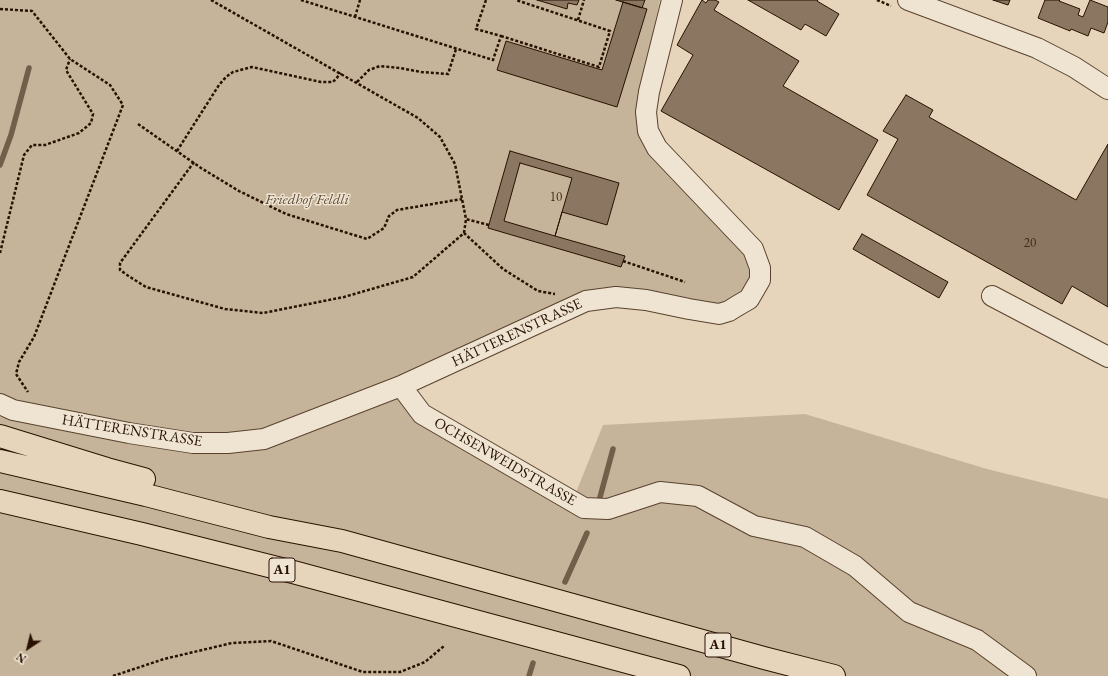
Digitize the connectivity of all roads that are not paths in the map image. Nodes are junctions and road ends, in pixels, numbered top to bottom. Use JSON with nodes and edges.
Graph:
{"nodes":[{"id":1,"x":672,"y":0,"type":"edge"},
{"id":2,"x":908,"y":0,"type":"edge"},
{"id":3,"x":1108,"y":89,"type":"edge"},
{"id":4,"x":992,"y":296,"type":"dead end"},
{"id":5,"x":1108,"y":357,"type":"edge"},
{"id":6,"x":401,"y":386,"type":"junction"},
{"id":7,"x":0,"y":404,"type":"edge"},
{"id":8,"x":0,"y":436,"type":"edge"},
{"id":9,"x":0,"y":461,"type":"edge"},
{"id":10,"x":0,"y":501,"type":"edge"},
{"id":11,"x":342,"y":541,"type":"junction"},
{"id":12,"x":679,"y":676,"type":"edge"},
{"id":13,"x":834,"y":676,"type":"edge"},
{"id":14,"x":1026,"y":676,"type":"edge"}],
"edges":[{"from":1,"to":6,"type":"street","name":"HÄTTERENSTRASSE"},
{"from":2,"to":3,"type":"street"},
{"from":4,"to":5,"type":"street"},
{"from":6,"to":7,"type":"street","name":"HÄTTERENSTRASSE"},
{"from":6,"to":14,"type":"street","name":"OCHSENWEIDSTRASSE"},
{"from":8,"to":11,"type":"highway","number":"A1"},
{"from":9,"to":11,"type":"highway","number":"A1"},
{"from":10,"to":12,"type":"highway","number":"A1"},
{"from":11,"to":13,"type":"highway","number":"A1"}]}
